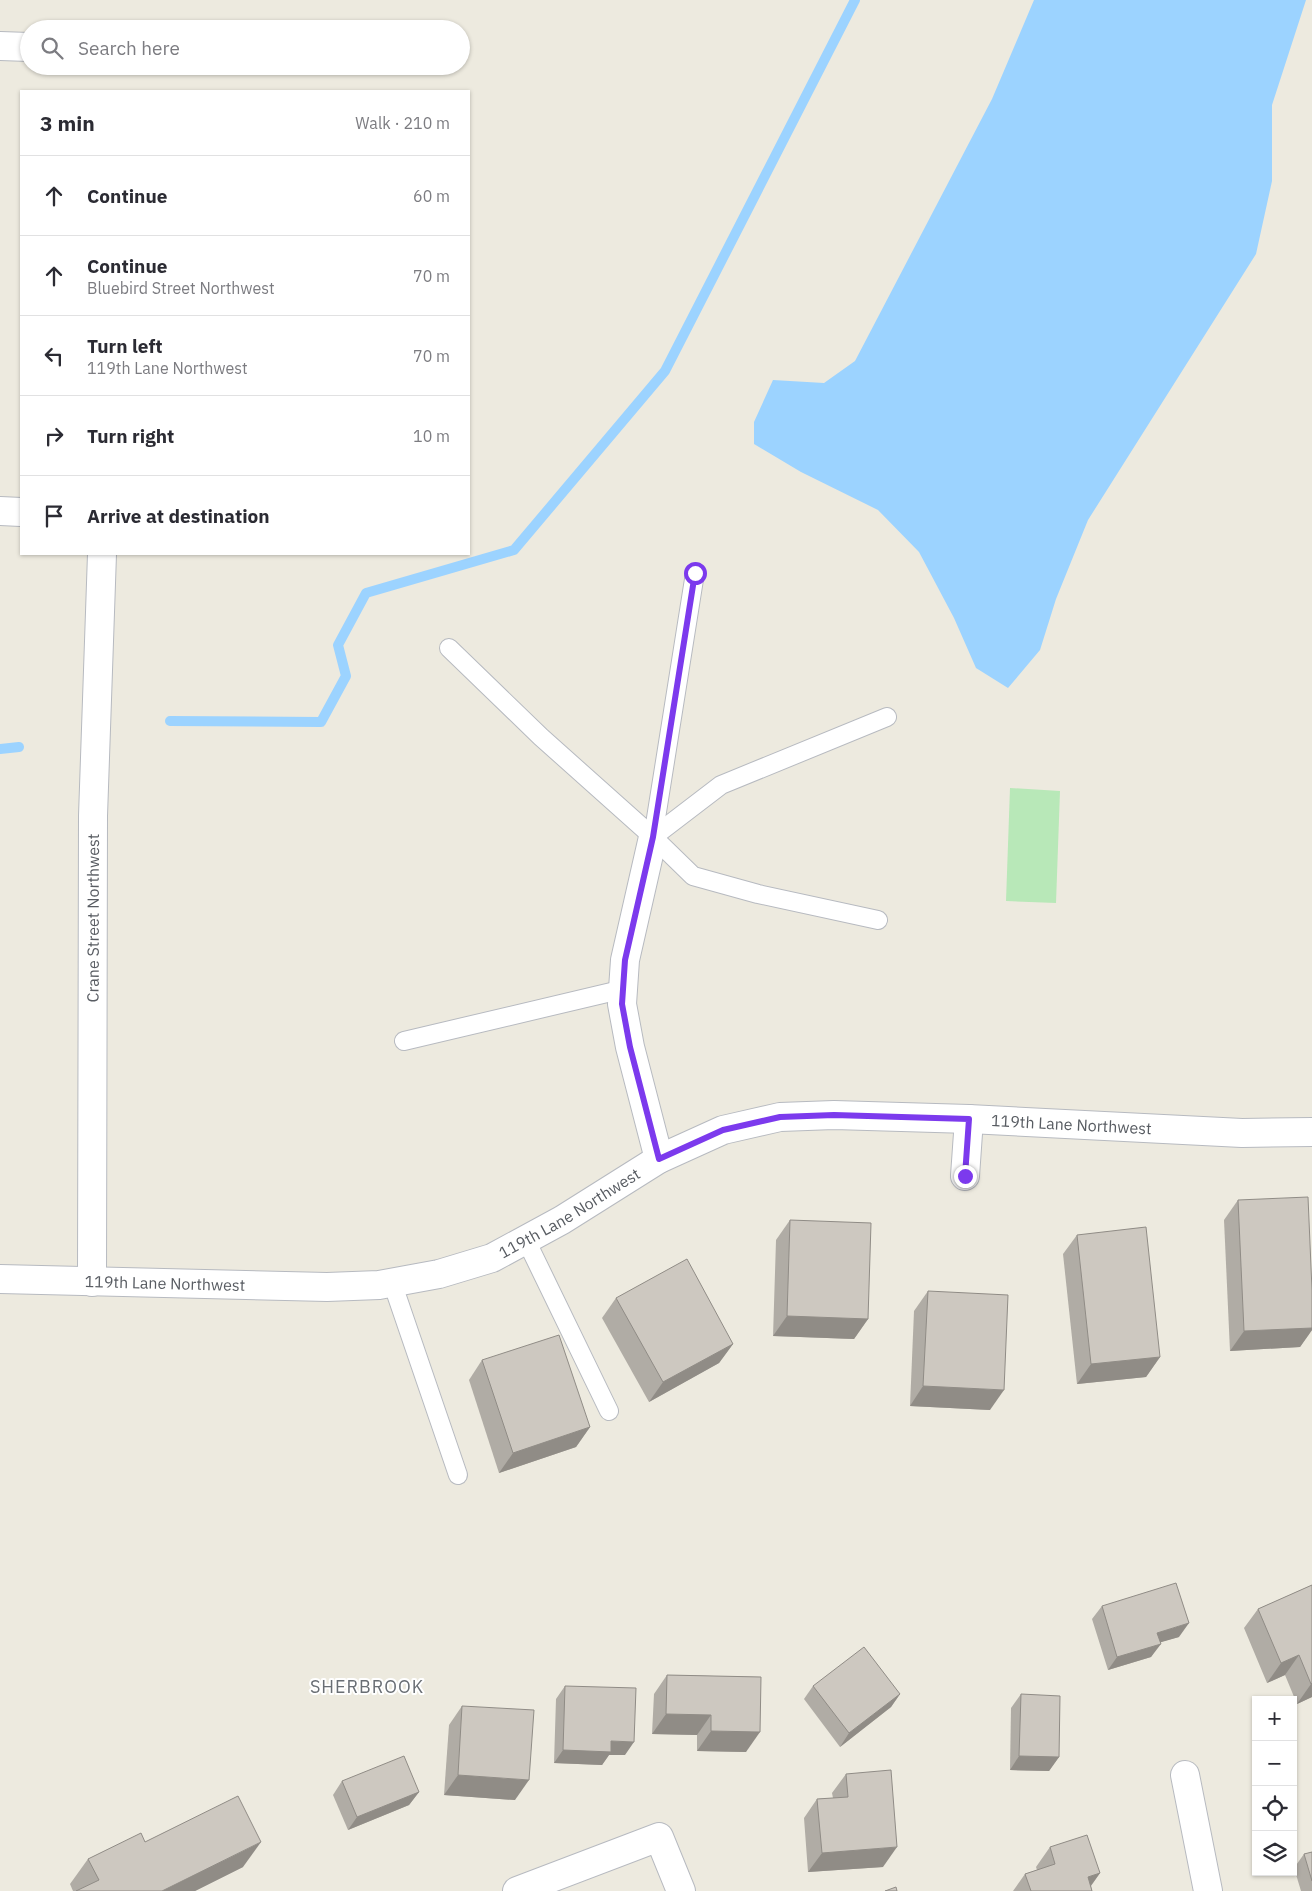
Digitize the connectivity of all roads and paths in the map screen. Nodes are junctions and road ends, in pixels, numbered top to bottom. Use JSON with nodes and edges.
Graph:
{"nodes":[{"id":1,"x":0,"y":46,"type":"edge"},
{"id":2,"x":20,"y":47,"type":"edge"},
{"id":3,"x":0,"y":511,"type":"edge"},
{"id":4,"x":20,"y":512,"type":"edge"},
{"id":5,"x":102,"y":555,"type":"edge"},
{"id":6,"x":695,"y":573,"type":"dead end"},
{"id":7,"x":449,"y":648,"type":"dead end"},
{"id":8,"x":886,"y":717,"type":"dead end"},
{"id":9,"x":653,"y":837,"type":"junction"},
{"id":10,"x":878,"y":920,"type":"dead end"},
{"id":11,"x":624,"y":989,"type":"junction"},
{"id":12,"x":404,"y":1042,"type":"dead end"},
{"id":13,"x":969,"y":1119,"type":"junction"},
{"id":14,"x":1312,"y":1132,"type":"edge"},
{"id":15,"x":659,"y":1159,"type":"junction"},
{"id":16,"x":965,"y":1176,"type":"dead end"},
{"id":17,"x":526,"y":1240,"type":"junction"},
{"id":18,"x":0,"y":1278,"type":"edge"},
{"id":19,"x":92,"y":1282,"type":"junction"},
{"id":20,"x":392,"y":1282,"type":"junction"},
{"id":21,"x":609,"y":1411,"type":"dead end"},
{"id":22,"x":458,"y":1475,"type":"dead end"},
{"id":23,"x":1185,"y":1775,"type":"dead end"},
{"id":24,"x":517,"y":1891,"type":"edge"},
{"id":25,"x":681,"y":1891,"type":"edge"},
{"id":26,"x":1208,"y":1891,"type":"edge"}],
"edges":[{"from":1,"to":2,"type":"street"},
{"from":3,"to":4,"type":"street"},
{"from":5,"to":19,"type":"street","name":"Crane Street Northwest"},
{"from":6,"to":9,"type":"lane"},
{"from":7,"to":9,"type":"lane"},
{"from":8,"to":9,"type":"lane"},
{"from":9,"to":10,"type":"lane"},
{"from":9,"to":11,"type":"street"},
{"from":11,"to":12,"type":"lane"},
{"from":11,"to":15,"type":"street"},
{"from":13,"to":14,"type":"street","name":"119th Lane Northwest"},
{"from":13,"to":15,"type":"street","name":"119th Lane Northwest"},
{"from":13,"to":16,"type":"street"},
{"from":15,"to":17,"type":"street","name":"119th Lane Northwest"},
{"from":17,"to":20,"type":"street","name":"119th Lane Northwest"},
{"from":17,"to":21,"type":"lane"},
{"from":18,"to":19,"type":"street","name":"119th Lane Northwest"},
{"from":19,"to":20,"type":"street","name":"119th Lane Northwest"},
{"from":20,"to":22,"type":"lane"},
{"from":23,"to":26,"type":"street"},
{"from":24,"to":25,"type":"street"}]}
